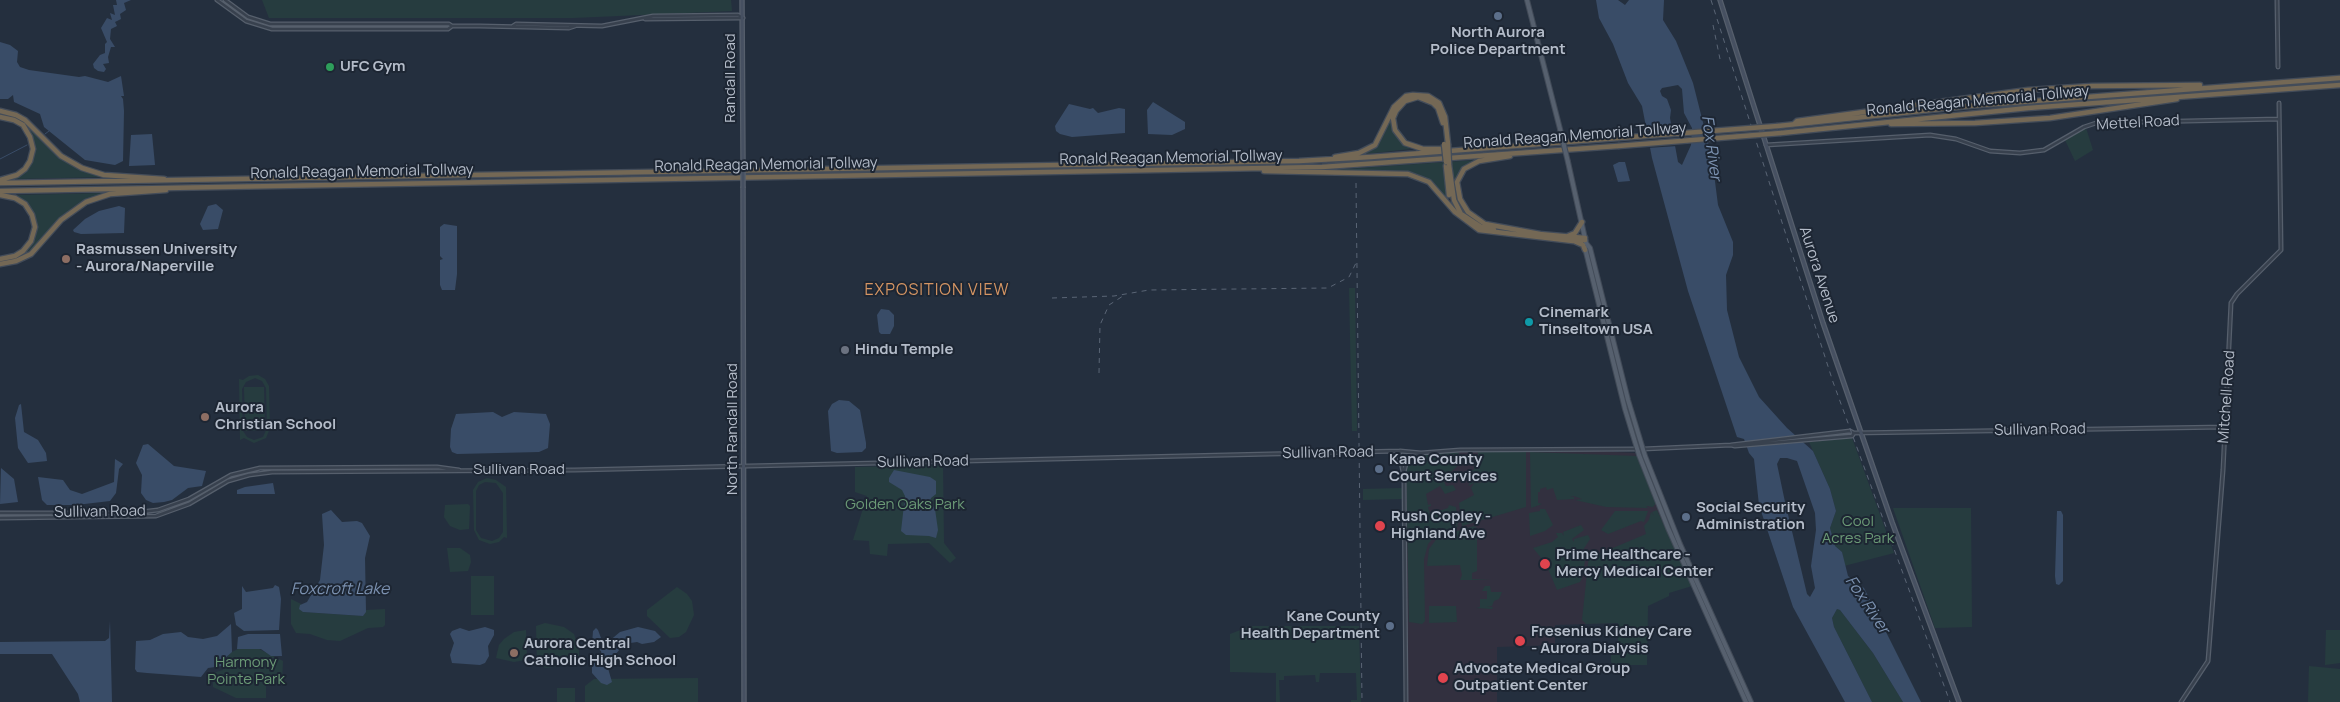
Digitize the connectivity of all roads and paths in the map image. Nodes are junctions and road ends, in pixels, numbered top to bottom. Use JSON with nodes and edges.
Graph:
{"nodes":[{"id":1,"x":217,"y":0,"type":"edge"},
{"id":2,"x":225,"y":0,"type":"edge"},
{"id":3,"x":742,"y":0,"type":"edge"},
{"id":4,"x":1527,"y":0,"type":"edge"},
{"id":5,"x":1720,"y":0,"type":"edge"},
{"id":6,"x":2277,"y":0,"type":"edge"},
{"id":7,"x":743,"y":18,"type":"junction"},
{"id":8,"x":452,"y":26,"type":"junction"},
{"id":9,"x":2278,"y":67,"type":"dead end"},
{"id":10,"x":2340,"y":78,"type":"edge"},
{"id":11,"x":2340,"y":85,"type":"edge"},
{"id":12,"x":2214,"y":86,"type":"junction"},
{"id":13,"x":2182,"y":97,"type":"junction"},
{"id":14,"x":2279,"y":104,"type":"dead end"},
{"id":15,"x":0,"y":112,"type":"edge"},
{"id":16,"x":0,"y":117,"type":"edge"},
{"id":17,"x":2279,"y":119,"type":"junction"},
{"id":18,"x":1882,"y":122,"type":"junction"},
{"id":19,"x":1793,"y":124,"type":"junction"},
{"id":20,"x":1446,"y":144,"type":"junction"},
{"id":21,"x":1766,"y":145,"type":"junction"},
{"id":22,"x":1454,"y":150,"type":"junction"},
{"id":23,"x":1526,"y":152,"type":"junction"},
{"id":24,"x":742,"y":155,"type":"joint"},
{"id":25,"x":1316,"y":160,"type":"junction"},
{"id":26,"x":1448,"y":165,"type":"junction"},
{"id":27,"x":1253,"y":169,"type":"junction"},
{"id":28,"x":168,"y":180,"type":"junction"},
{"id":29,"x":0,"y":181,"type":"edge"},
{"id":30,"x":177,"y":188,"type":"junction"},
{"id":31,"x":0,"y":191,"type":"edge"},
{"id":32,"x":0,"y":195,"type":"edge"},
{"id":33,"x":1466,"y":222,"type":"junction"},
{"id":34,"x":1582,"y":222,"type":"junction"},
{"id":35,"x":1540,"y":234,"type":"junction"},
{"id":36,"x":1567,"y":236,"type":"junction"},
{"id":37,"x":1585,"y":240,"type":"junction"},
{"id":38,"x":1573,"y":241,"type":"junction"},
{"id":39,"x":1585,"y":250,"type":"junction"},
{"id":40,"x":0,"y":260,"type":"edge"},
{"id":41,"x":0,"y":264,"type":"edge"},
{"id":42,"x":2225,"y":427,"type":"junction"},
{"id":43,"x":1862,"y":433,"type":"junction"},
{"id":44,"x":1637,"y":449,"type":"junction"},
{"id":45,"x":1642,"y":449,"type":"junction"},
{"id":46,"x":1400,"y":451,"type":"junction"},
{"id":47,"x":1408,"y":452,"type":"junction"},
{"id":48,"x":1387,"y":453,"type":"junction"},
{"id":49,"x":1421,"y":453,"type":"junction"},
{"id":50,"x":1400,"y":459,"type":"junction"},
{"id":51,"x":1408,"y":459,"type":"junction"},
{"id":52,"x":744,"y":465,"type":"junction"},
{"id":53,"x":460,"y":470,"type":"junction"},
{"id":54,"x":1404,"y":477,"type":"junction"},
{"id":55,"x":0,"y":513,"type":"edge"},
{"id":56,"x":0,"y":518,"type":"edge"},
{"id":57,"x":744,"y":702,"type":"edge"},
{"id":58,"x":1406,"y":702,"type":"edge"},
{"id":59,"x":1746,"y":702,"type":"edge"},
{"id":60,"x":1751,"y":702,"type":"edge"},
{"id":61,"x":1959,"y":702,"type":"edge"},
{"id":62,"x":2181,"y":702,"type":"edge"}],
"edges":[{"from":1,"to":8,"type":"street"},
{"from":2,"to":8,"type":"street"},
{"from":3,"to":7,"type":"main road","name":"Randall Road"},
{"from":4,"to":34,"type":"main road","bridge":true},
{"from":5,"to":21,"type":"main road","name":"Aurora Avenue"},
{"from":6,"to":9,"type":"street"},
{"from":7,"to":8,"type":"street"},
{"from":7,"to":24,"type":"main road","name":"Randall Road"},
{"from":10,"to":12,"type":"highway","name":"Ronald Reagan Memorial Tollway"},
{"from":11,"to":13,"type":"highway","name":"Ronald Reagan Memorial Tollway"},
{"from":12,"to":19,"type":"highway","name":"Ronald Reagan Memorial Tollway"},
{"from":12,"to":19,"type":"highway"},
{"from":13,"to":18,"type":"highway","name":"Ronald Reagan Memorial Tollway"},
{"from":13,"to":18,"type":"highway"},
{"from":14,"to":17,"type":"street","name":"Mitchell Road"},
{"from":15,"to":28,"type":"highway"},
{"from":16,"to":29,"type":"highway"},
{"from":17,"to":21,"type":"street","name":"Mettel Road"},
{"from":17,"to":42,"type":"street","name":"Mitchell Road"},
{"from":18,"to":23,"type":"highway","name":"Ronald Reagan Memorial Tollway","bridge":true},
{"from":19,"to":22,"type":"highway","name":"Ronald Reagan Memorial Tollway","bridge":true},
{"from":20,"to":22,"type":"highway"},
{"from":20,"to":25,"type":"highway"},
{"from":20,"to":26,"type":"highway","bridge":true},
{"from":21,"to":43,"type":"main road","name":"Aurora Avenue"},
{"from":22,"to":25,"type":"highway","name":"Ronald Reagan Memorial Tollway"},
{"from":23,"to":27,"type":"highway","name":"Ronald Reagan Memorial Tollway"},
{"from":23,"to":35,"type":"highway"},
{"from":24,"to":52,"type":"main road","name":"North Randall Road","bridge":true},
{"from":25,"to":28,"type":"highway","name":"Ronald Reagan Memorial Tollway"},
{"from":26,"to":33,"type":"highway"},
{"from":26,"to":35,"type":"highway"},
{"from":27,"to":30,"type":"highway","name":"Ronald Reagan Memorial Tollway"},
{"from":27,"to":33,"type":"highway"},
{"from":28,"to":29,"type":"highway","name":"Ronald Reagan Memorial Tollway"},
{"from":30,"to":31,"type":"highway","name":"Ronald Reagan Memorial Tollway"},
{"from":30,"to":41,"type":"highway"},
{"from":32,"to":40,"type":"highway"},
{"from":33,"to":38,"type":"highway"},
{"from":34,"to":36,"type":"highway"},
{"from":34,"to":37,"type":"main road"},
{"from":35,"to":36,"type":"highway"},
{"from":36,"to":37,"type":"highway"},
{"from":37,"to":38,"type":"highway"},
{"from":37,"to":39,"type":"main road"},
{"from":37,"to":45,"type":"main road"},
{"from":38,"to":39,"type":"highway"},
{"from":39,"to":44,"type":"main road"},
{"from":42,"to":43,"type":"street","name":"Sullivan Road"},
{"from":42,"to":62,"type":"street","name":"Mitchell Road"},
{"from":43,"to":45,"type":"street","name":"Sullivan Road"},
{"from":43,"to":61,"type":"main road","name":"Aurora Avenue"},
{"from":44,"to":45,"type":"street","name":"Sullivan Road"},
{"from":44,"to":49,"type":"street","name":"Sullivan Road"},
{"from":44,"to":59,"type":"main road"},
{"from":45,"to":60,"type":"main road"},
{"from":46,"to":47,"type":"street","name":"Sullivan Road"},
{"from":46,"to":48,"type":"street","name":"Sullivan Road"},
{"from":46,"to":50,"type":"street"},
{"from":47,"to":49,"type":"street","name":"Sullivan Road"},
{"from":47,"to":51,"type":"street"},
{"from":48,"to":50,"type":"street","name":"Sullivan Road"},
{"from":48,"to":52,"type":"street","name":"Sullivan Road"},
{"from":49,"to":51,"type":"street","name":"Sullivan Road"},
{"from":50,"to":51,"type":"street","name":"Sullivan Road"},
{"from":50,"to":54,"type":"street"},
{"from":51,"to":54,"type":"street"},
{"from":52,"to":53,"type":"street","name":"Sullivan Road"},
{"from":52,"to":57,"type":"main road","name":"North Randall Road"},
{"from":53,"to":55,"type":"street","name":"Sullivan Road"},
{"from":53,"to":56,"type":"street","name":"Sullivan Road"},
{"from":54,"to":58,"type":"street"}]}
